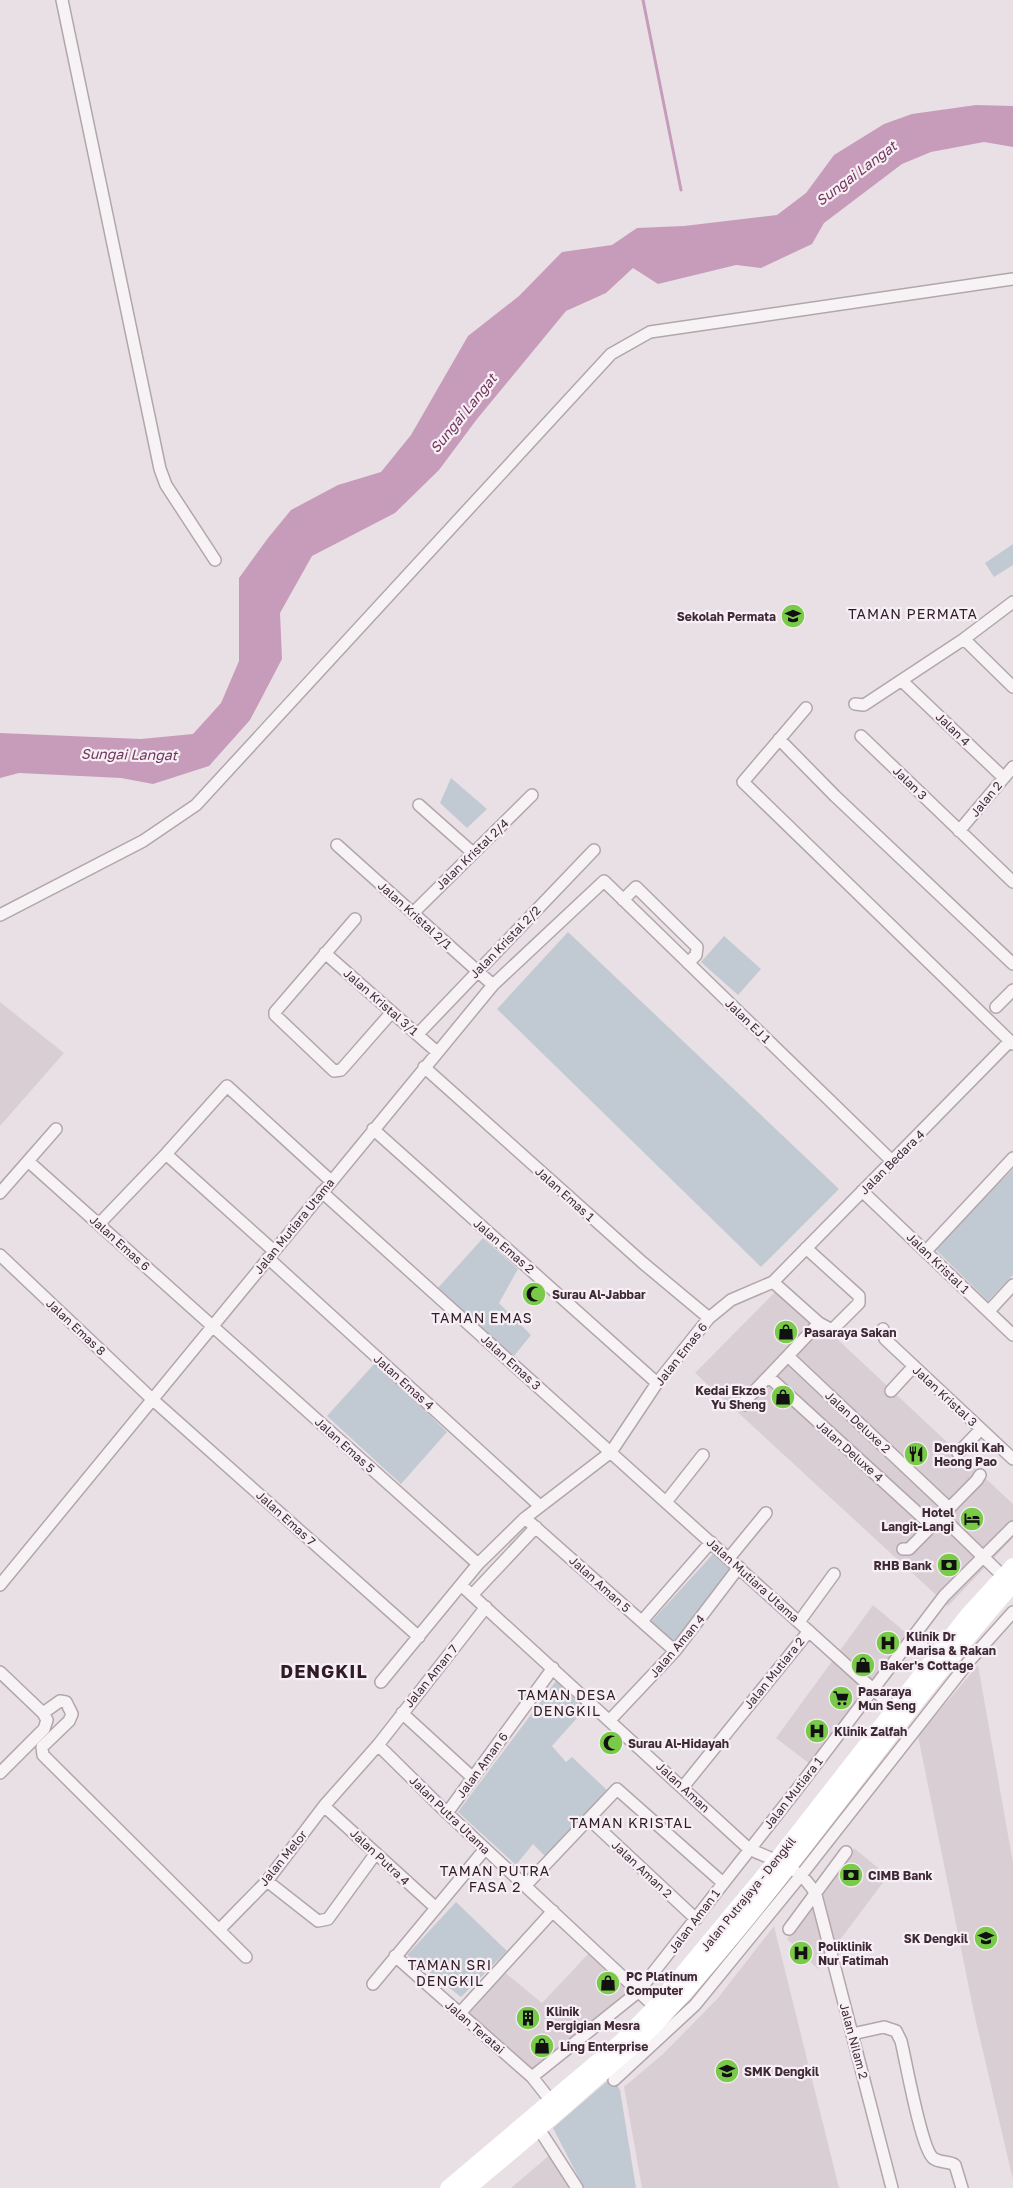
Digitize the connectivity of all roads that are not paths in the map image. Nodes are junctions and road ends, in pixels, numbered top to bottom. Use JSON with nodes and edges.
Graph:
{"nodes":[{"id":1,"x":62,"y":0,"type":"edge"},
{"id":2,"x":1013,"y":280,"type":"edge"},
{"id":3,"x":216,"y":560,"type":"dead end"},
{"id":4,"x":1013,"y":602,"type":"edge"},
{"id":5,"x":964,"y":639,"type":"junction"},
{"id":6,"x":902,"y":681,"type":"junction"},
{"id":7,"x":1013,"y":687,"type":"edge"},
{"id":8,"x":855,"y":704,"type":"dead end"},
{"id":9,"x":806,"y":708,"type":"dead end"},
{"id":10,"x":862,"y":736,"type":"dead end"},
{"id":11,"x":779,"y":739,"type":"junction"},
{"id":12,"x":1013,"y":768,"type":"edge"},
{"id":13,"x":1004,"y":778,"type":"junction"},
{"id":14,"x":532,"y":795,"type":"dead end"},
{"id":15,"x":420,"y":805,"type":"dead end"},
{"id":16,"x":959,"y":831,"type":"junction"},
{"id":17,"x":337,"y":845,"type":"dead end"},
{"id":18,"x":594,"y":850,"type":"dead end"},
{"id":19,"x":473,"y":853,"type":"junction"},
{"id":20,"x":604,"y":881,"type":"joint"},
{"id":21,"x":1013,"y":882,"type":"edge"},
{"id":22,"x":623,"y":900,"type":"junction"},
{"id":23,"x":412,"y":912,"type":"junction"},
{"id":24,"x":0,"y":914,"type":"edge"},
{"id":25,"x":355,"y":919,"type":"dead end"},
{"id":26,"x":325,"y":953,"type":"junction"},
{"id":27,"x":688,"y":964,"type":"junction"},
{"id":28,"x":1013,"y":964,"type":"edge"},
{"id":29,"x":477,"y":970,"type":"junction"},
{"id":30,"x":494,"y":985,"type":"junction"},
{"id":31,"x":1013,"y":990,"type":"edge"},
{"id":32,"x":996,"y":1007,"type":"dead end"},
{"id":33,"x":392,"y":1012,"type":"junction"},
{"id":34,"x":418,"y":1034,"type":"junction"},
{"id":35,"x":1012,"y":1043,"type":"edge"},
{"id":36,"x":437,"y":1052,"type":"junction"},
{"id":37,"x":424,"y":1067,"type":"junction"},
{"id":38,"x":56,"y":1129,"type":"dead end"},
{"id":39,"x":373,"y":1129,"type":"junction"},
{"id":40,"x":166,"y":1154,"type":"junction"},
{"id":41,"x":1013,"y":1158,"type":"edge"},
{"id":42,"x":28,"y":1161,"type":"junction"},
{"id":43,"x":892,"y":1161,"type":"junction"},
{"id":44,"x":331,"y":1181,"type":"junction"},
{"id":45,"x":322,"y":1192,"type":"junction"},
{"id":46,"x":862,"y":1192,"type":"junction"},
{"id":47,"x":0,"y":1193,"type":"edge"},
{"id":48,"x":99,"y":1224,"type":"junction"},
{"id":49,"x":806,"y":1248,"type":"junction"},
{"id":50,"x":926,"y":1251,"type":"junction"},
{"id":51,"x":271,"y":1254,"type":"junction"},
{"id":52,"x":0,"y":1255,"type":"edge"},
{"id":53,"x":774,"y":1282,"type":"junction"},
{"id":54,"x":1013,"y":1285,"type":"edge"},
{"id":55,"x":988,"y":1311,"type":"junction"},
{"id":56,"x":709,"y":1318,"type":"junction"},
{"id":57,"x":819,"y":1323,"type":"junction"},
{"id":58,"x":213,"y":1325,"type":"junction"},
{"id":59,"x":883,"y":1329,"type":"dead end"},
{"id":60,"x":1013,"y":1335,"type":"edge"},
{"id":61,"x":789,"y":1357,"type":"junction"},
{"id":62,"x":914,"y":1366,"type":"junction"},
{"id":63,"x":769,"y":1377,"type":"junction"},
{"id":64,"x":658,"y":1383,"type":"junction"},
{"id":65,"x":891,"y":1391,"type":"dead end"},
{"id":66,"x":152,"y":1399,"type":"junction"},
{"id":67,"x":745,"y":1406,"type":"dead end"},
{"id":68,"x":981,"y":1429,"type":"junction"},
{"id":69,"x":611,"y":1452,"type":"junction"},
{"id":70,"x":958,"y":1454,"type":"dead end"},
{"id":71,"x":702,"y":1455,"type":"dead end"},
{"id":72,"x":1013,"y":1459,"type":"edge"},
{"id":73,"x":980,"y":1475,"type":"dead end"},
{"id":74,"x":666,"y":1502,"type":"junction"},
{"id":75,"x":540,"y":1506,"type":"junction"},
{"id":76,"x":945,"y":1512,"type":"junction"},
{"id":77,"x":766,"y":1513,"type":"dead end"},
{"id":78,"x":525,"y":1518,"type":"junction"},
{"id":79,"x":931,"y":1525,"type":"junction"},
{"id":80,"x":536,"y":1527,"type":"junction"},
{"id":81,"x":1013,"y":1527,"type":"edge"},
{"id":82,"x":711,"y":1542,"type":"junction"},
{"id":83,"x":903,"y":1549,"type":"dead end"},
{"id":84,"x":984,"y":1556,"type":"junction"},
{"id":85,"x":729,"y":1558,"type":"junction"},
{"id":86,"x":478,"y":1564,"type":"junction"},
{"id":87,"x":739,"y":1567,"type":"junction"},
{"id":88,"x":834,"y":1574,"type":"dead end"},
{"id":89,"x":1010,"y":1577,"type":"edge"},
{"id":90,"x":0,"y":1585,"type":"edge"},
{"id":91,"x":461,"y":1585,"type":"junction"},
{"id":92,"x":472,"y":1595,"type":"junction"},
{"id":93,"x":486,"y":1607,"type":"junction"},
{"id":94,"x":1013,"y":1612,"type":"edge"},
{"id":95,"x":642,"y":1621,"type":"junction"},
{"id":96,"x":799,"y":1622,"type":"junction"},
{"id":97,"x":809,"y":1630,"type":"junction"},
{"id":98,"x":419,"y":1637,"type":"junction"},
{"id":99,"x":912,"y":1638,"type":"junction"},
{"id":100,"x":676,"y":1651,"type":"junction"},
{"id":101,"x":934,"y":1657,"type":"junction"},
{"id":102,"x":553,"y":1668,"type":"junction"},
{"id":103,"x":0,"y":1672,"type":"edge"},
{"id":104,"x":381,"y":1682,"type":"dead end"},
{"id":105,"x":874,"y":1690,"type":"junction"},
{"id":106,"x":895,"y":1709,"type":"junction"},
{"id":107,"x":43,"y":1713,"type":"junction"},
{"id":108,"x":402,"y":1713,"type":"junction"},
{"id":109,"x":610,"y":1720,"type":"junction"},
{"id":110,"x":378,"y":1745,"type":"junction"},
{"id":111,"x":0,"y":1773,"type":"edge"},
{"id":112,"x":473,"y":1778,"type":"junction"},
{"id":113,"x":683,"y":1787,"type":"junction"},
{"id":114,"x":324,"y":1806,"type":"junction"},
{"id":115,"x":831,"y":1810,"type":"junction"},
{"id":116,"x":447,"y":1813,"type":"junction"},
{"id":117,"x":589,"y":1820,"type":"junction"},
{"id":118,"x":844,"y":1820,"type":"junction"},
{"id":119,"x":485,"y":1848,"type":"junction"},
{"id":120,"x":748,"y":1849,"type":"junction"},
{"id":121,"x":846,"y":1852,"type":"dead end"},
{"id":122,"x":376,"y":1853,"type":"junction"},
{"id":123,"x":789,"y":1868,"type":"junction"},
{"id":124,"x":267,"y":1881,"type":"junction"},
{"id":125,"x":723,"y":1884,"type":"junction"},
{"id":126,"x":526,"y":1885,"type":"junction"},
{"id":127,"x":816,"y":1895,"type":"junction"},
{"id":128,"x":436,"y":1908,"type":"junction"},
{"id":129,"x":553,"y":1911,"type":"junction"},
{"id":130,"x":696,"y":1919,"type":"junction"},
{"id":131,"x":789,"y":1929,"type":"dead end"},
{"id":132,"x":220,"y":1930,"type":"junction"},
{"id":133,"x":395,"y":1956,"type":"junction"},
{"id":134,"x":246,"y":1957,"type":"dead end"},
{"id":135,"x":373,"y":1984,"type":"dead end"},
{"id":136,"x":638,"y":1992,"type":"junction"},
{"id":137,"x":655,"y":2007,"type":"junction"},
{"id":138,"x":460,"y":2013,"type":"junction"},
{"id":139,"x":852,"y":2034,"type":"junction"},
{"id":140,"x":634,"y":2054,"type":"junction"},
{"id":141,"x":532,"y":2077,"type":"junction"},
{"id":142,"x":614,"y":2080,"type":"dead end"},
{"id":143,"x":551,"y":2101,"type":"junction"},
{"id":144,"x":540,"y":2129,"type":"junction"},
{"id":145,"x":448,"y":2188,"type":"edge"},
{"id":146,"x":468,"y":2188,"type":"edge"},
{"id":147,"x":577,"y":2188,"type":"edge"},
{"id":148,"x":892,"y":2188,"type":"edge"},
{"id":149,"x":962,"y":2188,"type":"edge"}],
"edges":[{"from":1,"to":3,"type":"street"},
{"from":2,"to":24,"type":"street"},
{"from":4,"to":5,"type":"street"},
{"from":5,"to":6,"type":"street"},
{"from":5,"to":7,"type":"street"},
{"from":6,"to":8,"type":"street"},
{"from":6,"to":13,"type":"street","name":"Jalan 4"},
{"from":9,"to":11,"type":"street"},
{"from":10,"to":16,"type":"street","name":"Jalan 3"},
{"from":11,"to":28,"type":"street"},
{"from":11,"to":35,"type":"street"},
{"from":12,"to":13,"type":"street","name":"Jalan 2"},
{"from":13,"to":16,"type":"street","name":"Jalan 2"},
{"from":14,"to":19,"type":"street","name":"Jalan Kristal 2/4"},
{"from":15,"to":19,"type":"street"},
{"from":16,"to":21,"type":"street","name":"Jalan 3"},
{"from":17,"to":23,"type":"street","name":"Jalan Kristal 2/1"},
{"from":18,"to":29,"type":"street","name":"Jalan Kristal 2/2"},
{"from":19,"to":23,"type":"street","name":"Jalan Kristal 2/4"},
{"from":20,"to":22,"type":"street","name":"Jalan EJ 1"},
{"from":20,"to":30,"type":"street","name":"Jalan Mutiara Utama"},
{"from":22,"to":27,"type":"street","name":"Jalan EJ 1"},
{"from":22,"to":27,"type":"street"},
{"from":23,"to":29,"type":"street","name":"Jalan Kristal 2/1"},
{"from":25,"to":26,"type":"street"},
{"from":26,"to":33,"type":"street","name":"Jalan Kristal 3/1"},
{"from":26,"to":33,"type":"street"},
{"from":27,"to":43,"type":"street","name":"Jalan EJ 1"},
{"from":29,"to":30,"type":"street","name":"Jalan Kristal 2/1"},
{"from":29,"to":34,"type":"street","name":"Jalan Kristal 2/2"},
{"from":30,"to":36,"type":"street","name":"Jalan Mutiara Utama"},
{"from":31,"to":32,"type":"street"},
{"from":33,"to":34,"type":"street","name":"Jalan Kristal 3/1"},
{"from":34,"to":36,"type":"street","name":"Jalan Kristal 3/1"},
{"from":35,"to":43,"type":"street","name":"Jalan Bedara 4"},
{"from":36,"to":37,"type":"street","name":"Jalan Mutiara Utama"},
{"from":37,"to":39,"type":"street","name":"Jalan Mutiara Utama"},
{"from":37,"to":56,"type":"street","name":"Jalan Emas 1"},
{"from":38,"to":42,"type":"street"},
{"from":39,"to":44,"type":"street","name":"Jalan Mutiara Utama"},
{"from":39,"to":64,"type":"street","name":"Jalan Emas 2"},
{"from":40,"to":44,"type":"street"},
{"from":40,"to":48,"type":"street"},
{"from":40,"to":51,"type":"street","name":"Jalan Emas 4"},
{"from":41,"to":50,"type":"street"},
{"from":42,"to":47,"type":"street"},
{"from":42,"to":48,"type":"street","name":"Jalan Emas 6"},
{"from":43,"to":46,"type":"street","name":"Jalan Bedara 4"},
{"from":44,"to":45,"type":"street","name":"Jalan Mutiara Utama"},
{"from":45,"to":51,"type":"street","name":"Jalan Mutiara Utama"},
{"from":45,"to":69,"type":"street","name":"Jalan Emas 3"},
{"from":46,"to":49,"type":"street","name":"Jalan Bedara 4"},
{"from":46,"to":50,"type":"street","name":"Jalan Kristal 1"},
{"from":48,"to":58,"type":"street","name":"Jalan Emas 6"},
{"from":49,"to":53,"type":"street","name":"Jalan Bedara 4"},
{"from":49,"to":57,"type":"street"},
{"from":50,"to":55,"type":"street","name":"Jalan Kristal 1"},
{"from":51,"to":58,"type":"street","name":"Jalan Mutiara Utama"},
{"from":51,"to":75,"type":"street","name":"Jalan Emas 4"},
{"from":52,"to":66,"type":"street","name":"Jalan Emas 8"},
{"from":53,"to":56,"type":"street","name":"Jalan Emas 6"},
{"from":53,"to":57,"type":"street"},
{"from":54,"to":55,"type":"street"},
{"from":55,"to":60,"type":"street","name":"Jalan Kristal 1"},
{"from":56,"to":64,"type":"street","name":"Jalan Emas 6"},
{"from":57,"to":61,"type":"street"},
{"from":58,"to":66,"type":"street","name":"Jalan Mutiara Utama"},
{"from":58,"to":86,"type":"street","name":"Jalan Emas 5"},
{"from":59,"to":62,"type":"street","name":"Jalan Kristal 3"},
{"from":61,"to":63,"type":"street"},
{"from":61,"to":76,"type":"street","name":"Jalan Deluxe 2"},
{"from":62,"to":65,"type":"street"},
{"from":62,"to":68,"type":"street","name":"Jalan Kristal 3"},
{"from":63,"to":67,"type":"street"},
{"from":63,"to":79,"type":"street","name":"Jalan Deluxe 4"},
{"from":64,"to":69,"type":"street","name":"Jalan Emas 6"},
{"from":66,"to":90,"type":"street","name":"Jalan Mutiara Utama"},
{"from":66,"to":98,"type":"street","name":"Jalan Emas 7"},
{"from":68,"to":70,"type":"street"},
{"from":68,"to":72,"type":"street","name":"Jalan Kristal 3"},
{"from":69,"to":74,"type":"street","name":"Jalan Mutiara Utama"},
{"from":69,"to":75,"type":"street","name":"Jalan Emas 6"},
{"from":71,"to":74,"type":"street"},
{"from":73,"to":76,"type":"street"},
{"from":74,"to":82,"type":"street","name":"Jalan Mutiara Utama"},
{"from":75,"to":78,"type":"street","name":"Jalan Emas 6"},
{"from":76,"to":79,"type":"street"},
{"from":76,"to":84,"type":"street","name":"Jalan Deluxe 2"},
{"from":77,"to":85,"type":"street"},
{"from":78,"to":80,"type":"street","name":"Jalan Aman 5"},
{"from":78,"to":86,"type":"street","name":"Jalan Emas 6"},
{"from":79,"to":83,"type":"street"},
{"from":80,"to":92,"type":"street"},
{"from":80,"to":95,"type":"street","name":"Jalan Aman 5"},
{"from":81,"to":84,"type":"street","name":"Jalan Mutiara 1"},
{"from":82,"to":85,"type":"street","name":"Jalan Mutiara Utama"},
{"from":82,"to":95,"type":"street"},
{"from":84,"to":89,"type":"street","name":"Jalan Deluxe 2"},
{"from":84,"to":99,"type":"street","name":"Jalan Mutiara 1"},
{"from":85,"to":87,"type":"street","name":"Jalan Mutiara Utama"},
{"from":86,"to":91,"type":"street","name":"Jalan Emas 6"},
{"from":87,"to":96,"type":"street","name":"Jalan Mutiara Utama"},
{"from":87,"to":100,"type":"street","name":"Jalan Aman 4"},
{"from":88,"to":96,"type":"street"},
{"from":89,"to":101,"type":"main road","name":"Jalan Putrajaya - Dengkil"},
{"from":89,"to":115,"type":"main road","name":"Jalan Putrajaya - Dengkil"},
{"from":91,"to":92,"type":"street","name":"Jalan Aman"},
{"from":91,"to":98,"type":"street","name":"Jalan Emas 6"},
{"from":92,"to":93,"type":"street","name":"Jalan Aman"},
{"from":93,"to":102,"type":"street","name":"Jalan Aman"},
{"from":93,"to":108,"type":"street","name":"Jalan Aman 7"},
{"from":94,"to":118,"type":"street"},
{"from":95,"to":100,"type":"street","name":"Jalan Aman 5"},
{"from":96,"to":97,"type":"street","name":"Jalan Mutiara Utama"},
{"from":97,"to":105,"type":"street","name":"Jalan Mutiara Utama"},
{"from":97,"to":113,"type":"street","name":"Jalan Mutiara 2"},
{"from":98,"to":104,"type":"street","name":"Jalan Emas 6"},
{"from":99,"to":101,"type":"street"},
{"from":99,"to":105,"type":"street","name":"Jalan Mutiara 1"},
{"from":100,"to":109,"type":"street","name":"Jalan Aman 4"},
{"from":101,"to":106,"type":"main road","name":"Jalan Putrajaya - Dengkil"},
{"from":102,"to":109,"type":"street","name":"Jalan Aman"},
{"from":102,"to":112,"type":"street","name":"Jalan Aman 6"},
{"from":103,"to":107,"type":"street"},
{"from":105,"to":106,"type":"street","name":"Jalan Mutiara Utama"},
{"from":105,"to":120,"type":"street","name":"Jalan Mutiara 1"},
{"from":106,"to":123,"type":"main road","name":"Jalan Putrajaya - Dengkil"},
{"from":107,"to":111,"type":"street"},
{"from":107,"to":132,"type":"street"},
{"from":108,"to":110,"type":"street","name":"Jalan Aman 7"},
{"from":108,"to":112,"type":"street"},
{"from":109,"to":113,"type":"street","name":"Jalan Aman"},
{"from":110,"to":114,"type":"street","name":"Jalan Aman 7"},
{"from":110,"to":116,"type":"street","name":"Jalan Putra Utama"},
{"from":112,"to":116,"type":"street","name":"Jalan Aman 6"},
{"from":113,"to":120,"type":"street","name":"Jalan Aman"},
{"from":114,"to":122,"type":"street","name":"Jalan Putra 4"},
{"from":114,"to":124,"type":"street","name":"Jalan Melor"},
{"from":115,"to":118,"type":"street"},
{"from":115,"to":123,"type":"main road","name":"Jalan Putrajaya - Dengkil"},
{"from":116,"to":119,"type":"street","name":"Jalan Putra Utama"},
{"from":117,"to":125,"type":"street"},
{"from":117,"to":126,"type":"street"},
{"from":117,"to":130,"type":"street","name":"Jalan Aman 2"},
{"from":118,"to":123,"type":"street"},
{"from":119,"to":126,"type":"street","name":"Jalan Putra Utama"},
{"from":119,"to":128,"type":"street"},
{"from":120,"to":123,"type":"street","name":"Jalan Aman"},
{"from":120,"to":125,"type":"street","name":"Jalan Aman 1"},
{"from":121,"to":127,"type":"street"},
{"from":122,"to":124,"type":"street"},
{"from":122,"to":128,"type":"street","name":"Jalan Putra 4"},
{"from":123,"to":127,"type":"street","name":"Jalan Nilam 2"},
{"from":123,"to":137,"type":"main road","name":"Jalan Putrajaya - Dengkil"},
{"from":123,"to":140,"type":"main road","name":"Jalan Putrajaya - Dengkil"},
{"from":124,"to":132,"type":"street","name":"Jalan Melor"},
{"from":125,"to":130,"type":"street","name":"Jalan Aman 1"},
{"from":126,"to":129,"type":"street","name":"Jalan Putra Utama"},
{"from":127,"to":131,"type":"street"},
{"from":127,"to":139,"type":"street","name":"Jalan Nilam 2"},
{"from":128,"to":133,"type":"street"},
{"from":129,"to":136,"type":"street","name":"Jalan Putra Utama"},
{"from":129,"to":138,"type":"street"},
{"from":130,"to":136,"type":"street","name":"Jalan Aman 1"},
{"from":132,"to":134,"type":"street"},
{"from":133,"to":135,"type":"street"},
{"from":133,"to":138,"type":"street","name":"Jalan Teratai"},
{"from":136,"to":137,"type":"street","name":"Jalan Putra Utama"},
{"from":136,"to":141,"type":"street","name":"Jalan Aman 1"},
{"from":137,"to":143,"type":"main road","name":"Jalan Putrajaya - Dengkil"},
{"from":138,"to":141,"type":"street","name":"Jalan Teratai"},
{"from":139,"to":148,"type":"street","name":"Jalan Nilam 2"},
{"from":139,"to":149,"type":"street"},
{"from":140,"to":142,"type":"street"},
{"from":140,"to":144,"type":"main road","name":"Jalan Putrajaya - Dengkil"},
{"from":141,"to":143,"type":"street","name":"Jalan Teratai"},
{"from":143,"to":145,"type":"main road","name":"Jalan Putrajaya - Dengkil"},
{"from":144,"to":146,"type":"main road","name":"Jalan Putrajaya - Dengkil"},
{"from":144,"to":147,"type":"street"}]}
